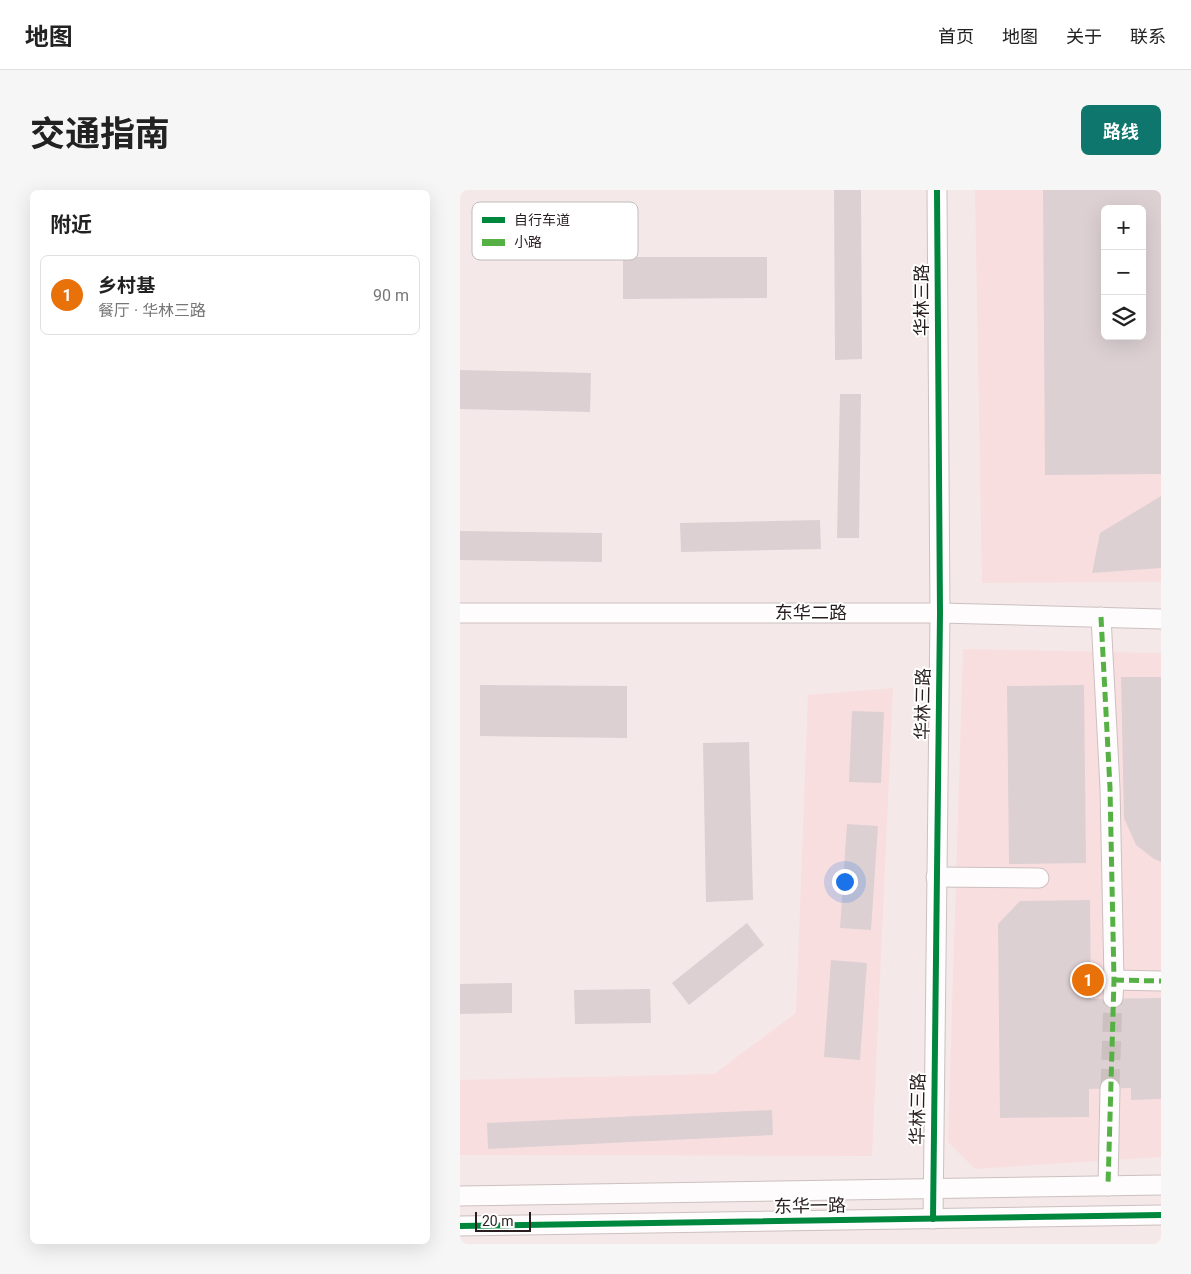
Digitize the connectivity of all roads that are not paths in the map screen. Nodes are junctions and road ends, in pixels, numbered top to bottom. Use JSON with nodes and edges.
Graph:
{"nodes":[{"id":1,"x":937,"y":190,"type":"edge"},
{"id":2,"x":460,"y":613,"type":"edge"},
{"id":3,"x":940,"y":613,"type":"junction"},
{"id":4,"x":1101,"y":617,"type":"junction"},
{"id":5,"x":1161,"y":619,"type":"edge"},
{"id":6,"x":936,"y":877,"type":"junction"},
{"id":7,"x":1039,"y":878,"type":"dead end"},
{"id":8,"x":1161,"y":981,"type":"edge"},
{"id":9,"x":1110,"y":1088,"type":"tunnel mouth"},
{"id":10,"x":1161,"y":1185,"type":"edge"},
{"id":11,"x":1108,"y":1186,"type":"junction"},
{"id":12,"x":932,"y":1189,"type":"junction"},
{"id":13,"x":460,"y":1196,"type":"edge"},
{"id":14,"x":1161,"y":1215,"type":"edge"},
{"id":15,"x":933,"y":1219,"type":"junction"},
{"id":16,"x":460,"y":1226,"type":"edge"}],
"edges":[{"from":1,"to":3,"type":"street","name":"华林三路"},
{"from":2,"to":3,"type":"street","name":"东华二路"},
{"from":3,"to":4,"type":"street","name":"东华二路"},
{"from":3,"to":6,"type":"street","name":"华林三路"},
{"from":4,"to":5,"type":"street","name":"东华二路"},
{"from":4,"to":8,"type":"street"},
{"from":6,"to":7,"type":"street"},
{"from":6,"to":12,"type":"street","name":"华林三路"},
{"from":9,"to":11,"type":"street"},
{"from":10,"to":11,"type":"street","name":"东华一路"},
{"from":11,"to":12,"type":"street","name":"东华一路"},
{"from":12,"to":13,"type":"street","name":"东华一路"},
{"from":12,"to":15,"type":"street","name":"华林三路"},
{"from":14,"to":15,"type":"street","name":"东华一路"},
{"from":15,"to":16,"type":"street","name":"东华一路"}]}
